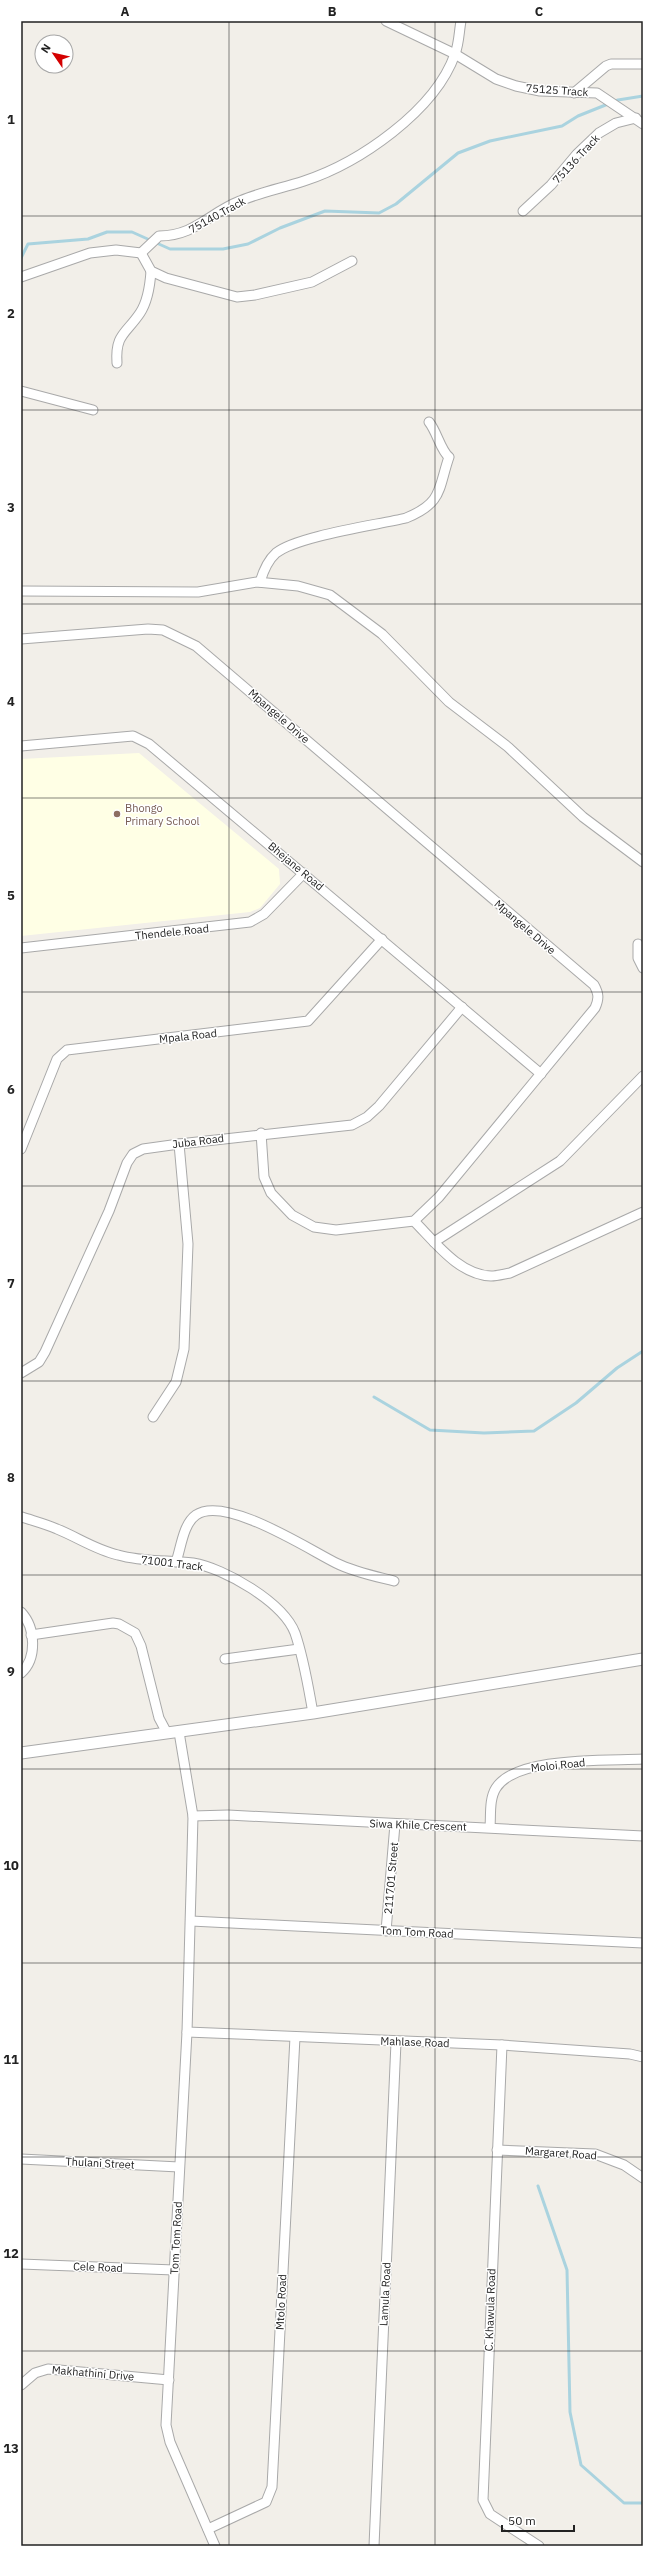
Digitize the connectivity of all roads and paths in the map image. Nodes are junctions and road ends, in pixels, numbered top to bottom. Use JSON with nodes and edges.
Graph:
{"nodes":[{"id":1,"x":386,"y":21,"type":"edge"},
{"id":2,"x":461,"y":21,"type":"edge"},
{"id":3,"x":455,"y":54,"type":"junction"},
{"id":4,"x":643,"y":64,"type":"edge"},
{"id":5,"x":574,"y":94,"type":"junction"},
{"id":6,"x":640,"y":121,"type":"edge"},
{"id":7,"x":523,"y":211,"type":"dead end"},
{"id":8,"x":141,"y":253,"type":"junction"},
{"id":9,"x":352,"y":261,"type":"dead end"},
{"id":10,"x":151,"y":271,"type":"junction"},
{"id":11,"x":21,"y":277,"type":"edge"},
{"id":12,"x":117,"y":363,"type":"dead end"},
{"id":13,"x":21,"y":391,"type":"edge"},
{"id":14,"x":93,"y":410,"type":"dead end"},
{"id":15,"x":429,"y":422,"type":"dead end"},
{"id":16,"x":260,"y":582,"type":"junction"},
{"id":17,"x":21,"y":591,"type":"edge"},
{"id":18,"x":21,"y":638,"type":"edge"},
{"id":19,"x":21,"y":746,"type":"edge"},
{"id":20,"x":643,"y":862,"type":"edge"},
{"id":21,"x":304,"y":873,"type":"junction"},
{"id":22,"x":382,"y":939,"type":"junction"},
{"id":23,"x":638,"y":944,"type":"dead end"},
{"id":24,"x":21,"y":948,"type":"edge"},
{"id":25,"x":643,"y":968,"type":"edge"},
{"id":26,"x":462,"y":1007,"type":"junction"},
{"id":27,"x":541,"y":1074,"type":"junction"},
{"id":28,"x":643,"y":1076,"type":"edge"},
{"id":29,"x":261,"y":1133,"type":"junction"},
{"id":30,"x":179,"y":1144,"type":"junction"},
{"id":31,"x":21,"y":1149,"type":"edge"},
{"id":32,"x":643,"y":1212,"type":"edge"},
{"id":33,"x":414,"y":1221,"type":"junction"},
{"id":34,"x":434,"y":1242,"type":"junction"},
{"id":35,"x":21,"y":1373,"type":"edge"},
{"id":36,"x":153,"y":1417,"type":"dead end"},
{"id":37,"x":22,"y":1517,"type":"dead end"},
{"id":38,"x":176,"y":1562,"type":"junction"},
{"id":39,"x":394,"y":1581,"type":"dead end"},
{"id":40,"x":21,"y":1612,"type":"edge"},
{"id":41,"x":31,"y":1635,"type":"junction"},
{"id":42,"x":299,"y":1649,"type":"junction"},
{"id":43,"x":225,"y":1659,"type":"dead end"},
{"id":44,"x":643,"y":1659,"type":"edge"},
{"id":45,"x":21,"y":1673,"type":"edge"},
{"id":46,"x":313,"y":1713,"type":"junction"},
{"id":47,"x":179,"y":1732,"type":"junction"},
{"id":48,"x":167,"y":1733,"type":"junction"},
{"id":49,"x":21,"y":1753,"type":"edge"},
{"id":50,"x":643,"y":1759,"type":"edge"},
{"id":51,"x":193,"y":1816,"type":"junction"},
{"id":52,"x":395,"y":1824,"type":"junction"},
{"id":53,"x":490,"y":1827,"type":"junction"},
{"id":54,"x":643,"y":1836,"type":"edge"},
{"id":55,"x":191,"y":1921,"type":"junction"},
{"id":56,"x":386,"y":1931,"type":"junction"},
{"id":57,"x":643,"y":1943,"type":"edge"},
{"id":58,"x":187,"y":2032,"type":"junction"},
{"id":59,"x":295,"y":2037,"type":"junction"},
{"id":60,"x":396,"y":2042,"type":"junction"},
{"id":61,"x":502,"y":2045,"type":"junction"},
{"id":62,"x":643,"y":2056,"type":"edge"},
{"id":63,"x":497,"y":2150,"type":"junction"},
{"id":64,"x":21,"y":2159,"type":"edge"},
{"id":65,"x":179,"y":2167,"type":"junction"},
{"id":66,"x":643,"y":2178,"type":"edge"},
{"id":67,"x":21,"y":2264,"type":"edge"},
{"id":68,"x":174,"y":2270,"type":"junction"},
{"id":69,"x":169,"y":2380,"type":"junction"},
{"id":70,"x":21,"y":2385,"type":"edge"},
{"id":71,"x":208,"y":2529,"type":"junction"},
{"id":72,"x":216,"y":2546,"type":"edge"},
{"id":73,"x":374,"y":2546,"type":"edge"},
{"id":74,"x":539,"y":2546,"type":"edge"}],
"edges":[{"from":1,"to":3,"type":"street","name":"75125 Track"},
{"from":2,"to":3,"type":"street"},
{"from":3,"to":5,"type":"street","name":"75125 Track"},
{"from":3,"to":8,"type":"street","name":"75140 Track"},
{"from":4,"to":5,"type":"street"},
{"from":5,"to":6,"type":"street","name":"75125 Track"},
{"from":6,"to":7,"type":"street","name":"75136 Track"},
{"from":8,"to":10,"type":"street"},
{"from":8,"to":11,"type":"street"},
{"from":9,"to":10,"type":"street"},
{"from":10,"to":12,"type":"street"},
{"from":13,"to":14,"type":"street"},
{"from":15,"to":16,"type":"street"},
{"from":16,"to":17,"type":"street"},
{"from":16,"to":20,"type":"street"},
{"from":18,"to":27,"type":"street","name":"Mpangele Drive"},
{"from":19,"to":21,"type":"street","name":"Bhejane Road"},
{"from":21,"to":22,"type":"street","name":"Bhejane Road"},
{"from":21,"to":24,"type":"street","name":"Thendele Road"},
{"from":22,"to":26,"type":"street","name":"Bhejane Road"},
{"from":22,"to":31,"type":"street","name":"Mpala Road"},
{"from":23,"to":25,"type":"street"},
{"from":26,"to":27,"type":"street","name":"Bhejane Road"},
{"from":26,"to":29,"type":"street","name":"Juba Road"},
{"from":27,"to":33,"type":"street","name":"Mpangele Drive"},
{"from":28,"to":34,"type":"street"},
{"from":29,"to":30,"type":"street","name":"Juba Road"},
{"from":29,"to":33,"type":"street"},
{"from":30,"to":35,"type":"street","name":"Juba Road"},
{"from":30,"to":36,"type":"street"},
{"from":32,"to":34,"type":"street"},
{"from":33,"to":34,"type":"street"},
{"from":37,"to":38,"type":"street","name":"71001 Track"},
{"from":38,"to":39,"type":"street"},
{"from":38,"to":42,"type":"street","name":"71001 Track"},
{"from":40,"to":41,"type":"street"},
{"from":41,"to":45,"type":"street"},
{"from":41,"to":48,"type":"street"},
{"from":42,"to":43,"type":"street"},
{"from":42,"to":46,"type":"street","name":"71001 Track"},
{"from":44,"to":46,"type":"street"},
{"from":46,"to":47,"type":"street"},
{"from":47,"to":48,"type":"street"},
{"from":47,"to":51,"type":"street","name":"Tom Tom Road"},
{"from":48,"to":49,"type":"street"},
{"from":50,"to":53,"type":"street","name":"Moloi Road"},
{"from":51,"to":52,"type":"street","name":"Siwa Khile Crescent"},
{"from":51,"to":55,"type":"street","name":"Tom Tom Road"},
{"from":52,"to":53,"type":"street","name":"Siwa Khile Crescent"},
{"from":52,"to":56,"type":"street","name":"211701 Street"},
{"from":53,"to":54,"type":"street","name":"Siwa Khile Crescent"},
{"from":55,"to":56,"type":"street","name":"Tom Tom Road"},
{"from":55,"to":58,"type":"street","name":"Tom Tom Road"},
{"from":56,"to":57,"type":"street","name":"Tom Tom Road"},
{"from":58,"to":59,"type":"street","name":"Mahlase Road"},
{"from":58,"to":65,"type":"street","name":"Tom Tom Road"},
{"from":59,"to":60,"type":"street","name":"Mahlase Road"},
{"from":59,"to":71,"type":"street","name":"Mtolo Road"},
{"from":60,"to":61,"type":"street","name":"Mahlase Road"},
{"from":60,"to":73,"type":"street","name":"Lamula Road"},
{"from":61,"to":62,"type":"street","name":"Mahlase Road"},
{"from":61,"to":63,"type":"street","name":"C. Khawula Road"},
{"from":63,"to":66,"type":"street","name":"Margaret Road"},
{"from":63,"to":74,"type":"street","name":"C. Khawula Road"},
{"from":64,"to":65,"type":"street","name":"Thulani Street"},
{"from":65,"to":68,"type":"street","name":"Tom Tom Road"},
{"from":67,"to":68,"type":"street","name":"Cele Road"},
{"from":68,"to":69,"type":"street","name":"Tom Tom Road"},
{"from":69,"to":70,"type":"street","name":"Makhathini Drive"},
{"from":69,"to":71,"type":"street","name":"Tom Tom Road"},
{"from":71,"to":72,"type":"street","name":"Tom Tom Road"}]}
